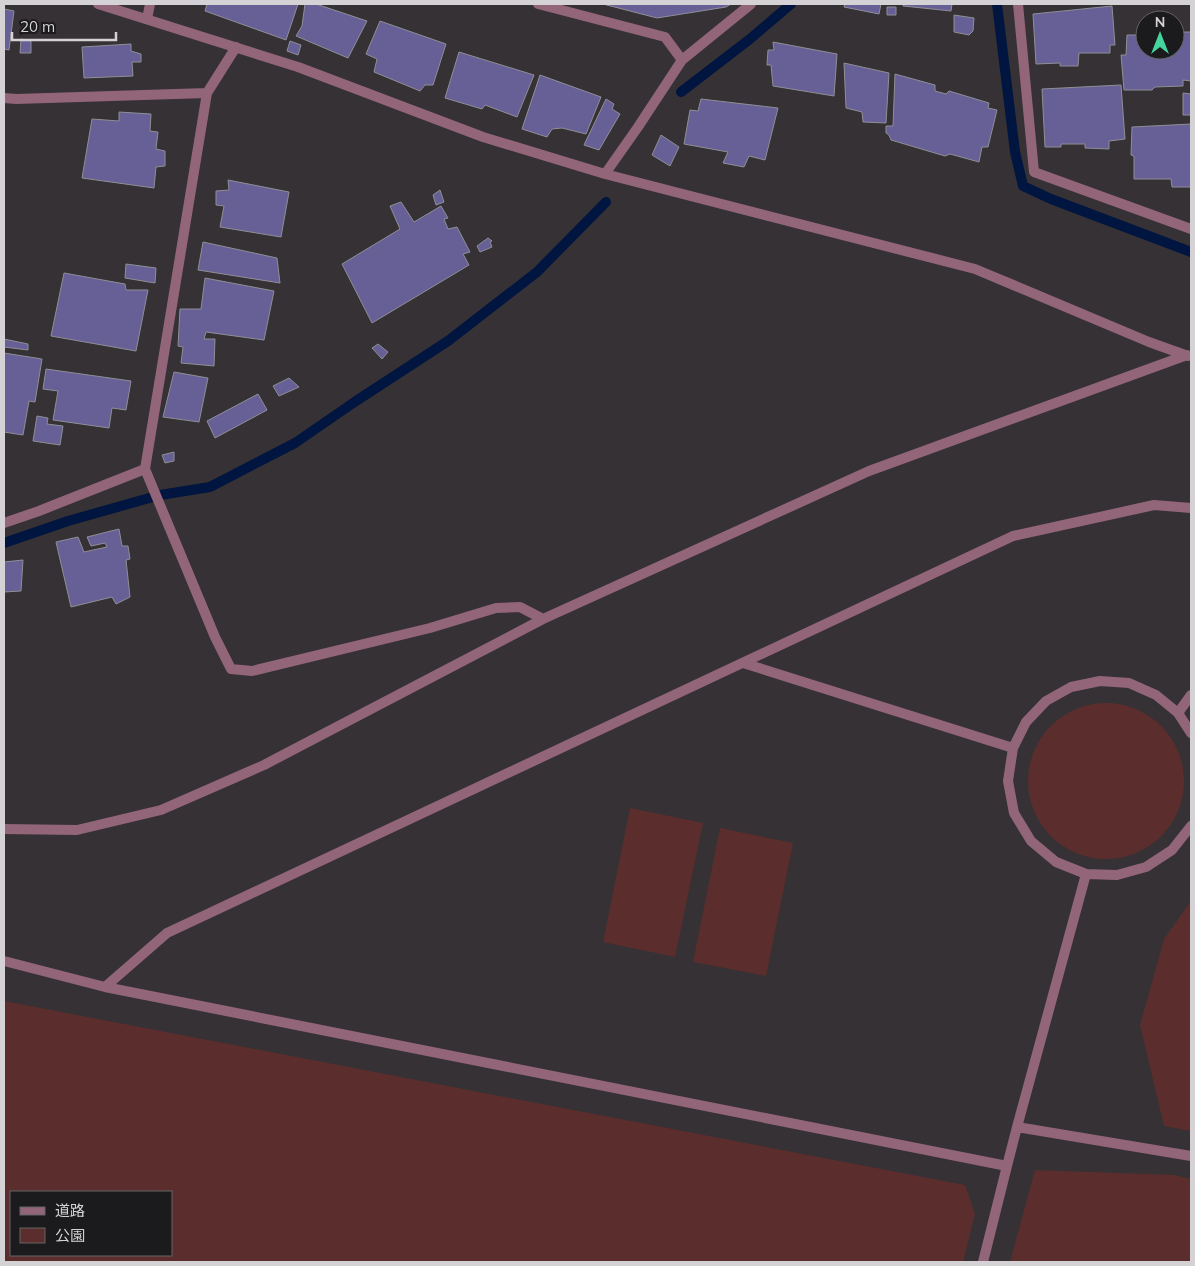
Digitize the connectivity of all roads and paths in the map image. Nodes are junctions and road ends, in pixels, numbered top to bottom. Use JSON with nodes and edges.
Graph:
{"nodes":[{"id":1,"x":98,"y":4,"type":"edge"},
{"id":2,"x":150,"y":4,"type":"edge"},
{"id":3,"x":538,"y":4,"type":"edge"},
{"id":4,"x":751,"y":4,"type":"edge"},
{"id":5,"x":1018,"y":4,"type":"edge"},
{"id":6,"x":147,"y":19,"type":"junction"},
{"id":7,"x":236,"y":47,"type":"junction"},
{"id":8,"x":682,"y":60,"type":"junction"},
{"id":9,"x":207,"y":93,"type":"junction"},
{"id":10,"x":4,"y":98,"type":"edge"},
{"id":11,"x":605,"y":174,"type":"junction"},
{"id":12,"x":1191,"y":229,"type":"edge"},
{"id":13,"x":1189,"y":356,"type":"edge"},
{"id":14,"x":145,"y":470,"type":"junction"},
{"id":15,"x":1191,"y":508,"type":"edge"},
{"id":16,"x":4,"y":523,"type":"edge"},
{"id":17,"x":543,"y":619,"type":"junction"},
{"id":18,"x":743,"y":663,"type":"junction"},
{"id":19,"x":1191,"y":696,"type":"edge"},
{"id":20,"x":1178,"y":713,"type":"junction"},
{"id":21,"x":1191,"y":733,"type":"edge"},
{"id":22,"x":1013,"y":748,"type":"junction"},
{"id":23,"x":1191,"y":826,"type":"edge"},
{"id":24,"x":4,"y":829,"type":"edge"},
{"id":25,"x":1086,"y":874,"type":"junction"},
{"id":26,"x":4,"y":962,"type":"edge"},
{"id":27,"x":106,"y":987,"type":"junction"},
{"id":28,"x":1018,"y":1127,"type":"junction"},
{"id":29,"x":1191,"y":1156,"type":"edge"},
{"id":30,"x":1007,"y":1166,"type":"junction"},
{"id":31,"x":983,"y":1262,"type":"edge"}],
"edges":[{"from":1,"to":6,"type":"street"},
{"from":2,"to":6,"type":"street"},
{"from":3,"to":8,"type":"street"},
{"from":4,"to":8,"type":"street"},
{"from":5,"to":12,"type":"street"},
{"from":6,"to":7,"type":"street"},
{"from":7,"to":9,"type":"street"},
{"from":7,"to":11,"type":"street"},
{"from":8,"to":11,"type":"street"},
{"from":9,"to":10,"type":"street"},
{"from":9,"to":14,"type":"street"},
{"from":11,"to":13,"type":"street"},
{"from":13,"to":17,"type":"street"},
{"from":14,"to":16,"type":"street"},
{"from":14,"to":17,"type":"street"},
{"from":15,"to":18,"type":"street"},
{"from":17,"to":24,"type":"street"},
{"from":18,"to":22,"type":"street"},
{"from":18,"to":27,"type":"street"},
{"from":19,"to":20,"type":"street"},
{"from":20,"to":21,"type":"street"},
{"from":20,"to":22,"type":"street"},
{"from":22,"to":25,"type":"street"},
{"from":23,"to":25,"type":"street"},
{"from":25,"to":28,"type":"street"},
{"from":26,"to":27,"type":"street"},
{"from":27,"to":30,"type":"street"},
{"from":28,"to":29,"type":"street"},
{"from":28,"to":30,"type":"street"},
{"from":30,"to":31,"type":"street"}]}
